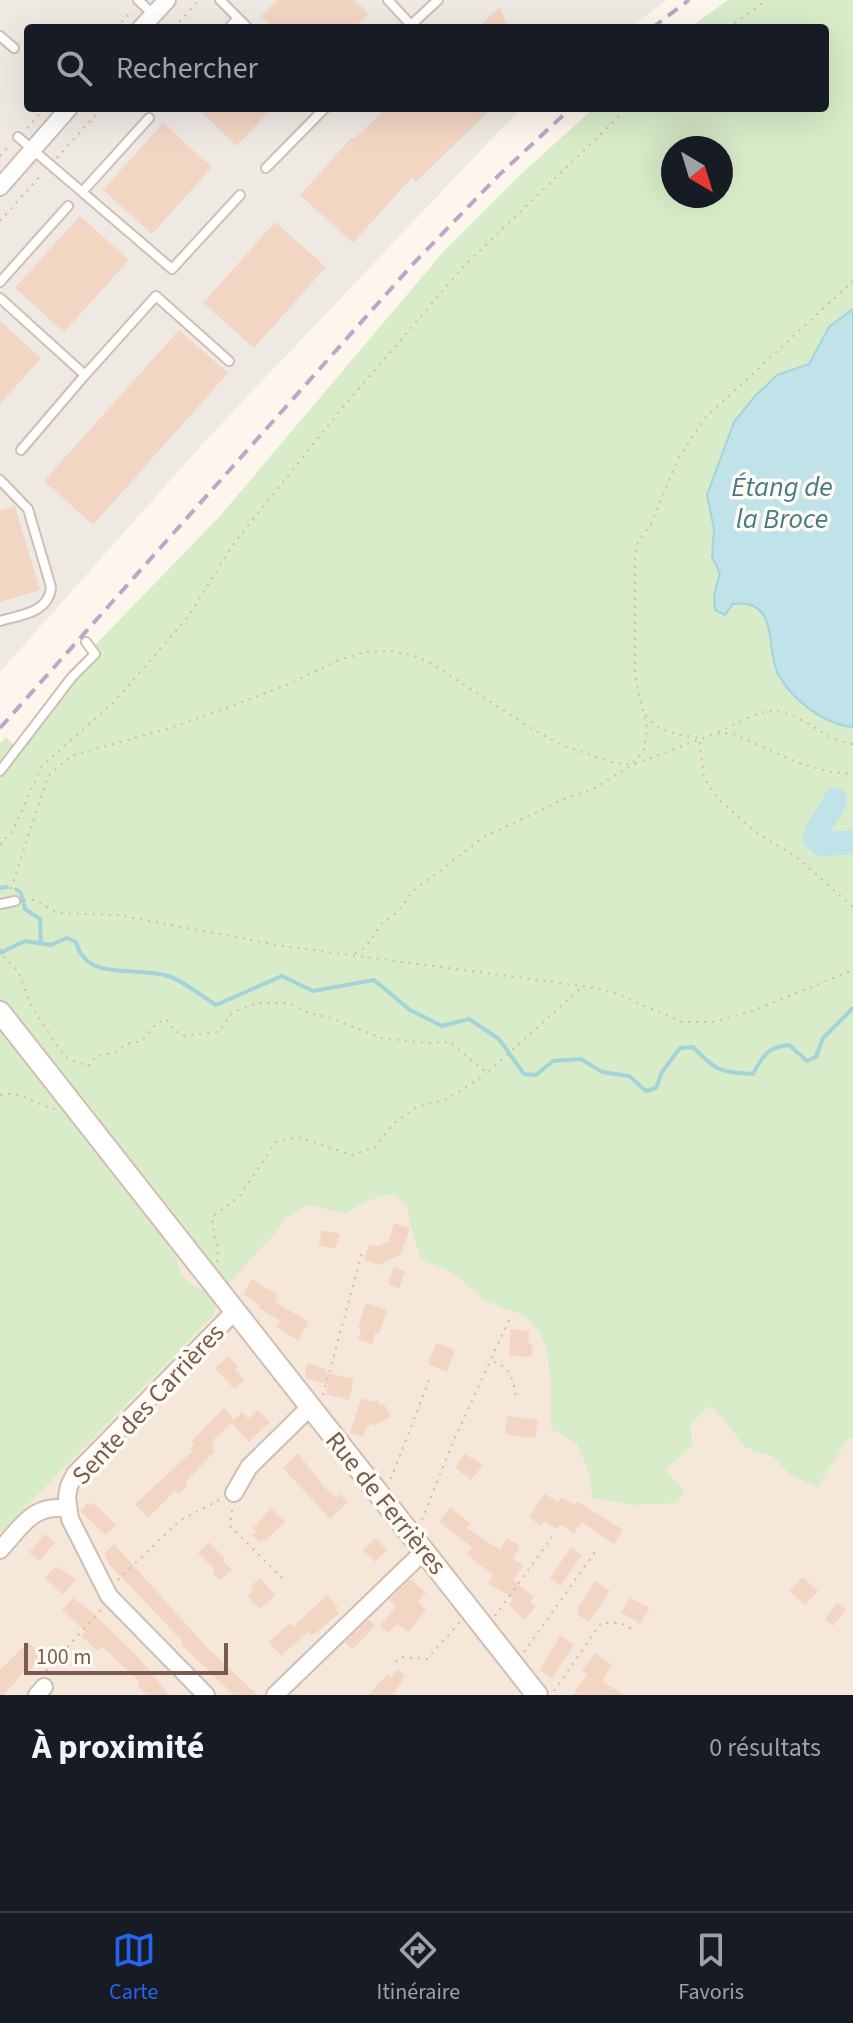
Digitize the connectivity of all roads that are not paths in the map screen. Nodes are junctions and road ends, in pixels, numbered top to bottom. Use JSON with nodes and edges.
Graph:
{"nodes":[{"id":1,"x":167,"y":0,"type":"edge"},
{"id":2,"x":220,"y":0,"type":"edge"},
{"id":3,"x":388,"y":0,"type":"edge"},
{"id":4,"x":438,"y":0,"type":"edge"},
{"id":5,"x":139,"y":1,"type":"edge"},
{"id":6,"x":153,"y":15,"type":"junction"},
{"id":7,"x":238,"y":18,"type":"junction"},
{"id":8,"x":145,"y":24,"type":"edge"},
{"id":9,"x":233,"y":24,"type":"edge"},
{"id":10,"x":244,"y":24,"type":"edge"},
{"id":11,"x":410,"y":24,"type":"edge"},
{"id":12,"x":412,"y":24,"type":"edge"},
{"id":13,"x":0,"y":36,"type":"edge"},
{"id":14,"x":14,"y":48,"type":"dead end"},
{"id":15,"x":65,"y":112,"type":"edge"},
{"id":16,"x":321,"y":112,"type":"edge"},
{"id":17,"x":149,"y":118,"type":"dead end"},
{"id":18,"x":18,"y":137,"type":"dead end"},
{"id":19,"x":31,"y":149,"type":"junction"},
{"id":20,"x":266,"y":168,"type":"dead end"},
{"id":21,"x":0,"y":187,"type":"edge"},
{"id":22,"x":83,"y":191,"type":"junction"},
{"id":23,"x":240,"y":195,"type":"dead end"},
{"id":24,"x":68,"y":206,"type":"dead end"},
{"id":25,"x":0,"y":282,"type":"edge"},
{"id":26,"x":0,"y":298,"type":"edge"},
{"id":27,"x":229,"y":361,"type":"dead end"},
{"id":28,"x":85,"y":375,"type":"junction"},
{"id":29,"x":21,"y":450,"type":"dead end"},
{"id":30,"x":2,"y":485,"type":"edge"},
{"id":31,"x":0,"y":621,"type":"edge"},
{"id":32,"x":86,"y":642,"type":"dead end"},
{"id":33,"x":0,"y":771,"type":"edge"},
{"id":34,"x":15,"y":901,"type":"dead end"},
{"id":35,"x":1,"y":904,"type":"edge"},
{"id":36,"x":0,"y":1012,"type":"edge"},
{"id":37,"x":235,"y":1311,"type":"junction"},
{"id":38,"x":313,"y":1413,"type":"junction"},
{"id":39,"x":234,"y":1493,"type":"road end"},
{"id":40,"x":68,"y":1509,"type":"junction"},
{"id":41,"x":418,"y":1544,"type":"junction"},
{"id":42,"x":0,"y":1550,"type":"edge"},
{"id":43,"x":206,"y":1695,"type":"edge"},
{"id":44,"x":275,"y":1695,"type":"edge"},
{"id":45,"x":537,"y":1695,"type":"edge"}],
"edges":[{"from":1,"to":6,"type":"street"},
{"from":2,"to":7,"type":"lane"},
{"from":3,"to":11,"type":"lane"},
{"from":4,"to":12,"type":"lane"},
{"from":5,"to":6,"type":"lane"},
{"from":6,"to":8,"type":"street"},
{"from":7,"to":9,"type":"lane"},
{"from":7,"to":10,"type":"lane"},
{"from":13,"to":14,"type":"lane"},
{"from":15,"to":19,"type":"street"},
{"from":16,"to":20,"type":"lane"},
{"from":17,"to":22,"type":"lane"},
{"from":18,"to":19,"type":"lane"},
{"from":19,"to":21,"type":"street"},
{"from":19,"to":22,"type":"lane"},
{"from":22,"to":23,"type":"lane"},
{"from":24,"to":25,"type":"lane"},
{"from":26,"to":28,"type":"lane"},
{"from":27,"to":28,"type":"lane"},
{"from":28,"to":29,"type":"lane"},
{"from":30,"to":31,"type":"lane"},
{"from":32,"to":33,"type":"lane"},
{"from":34,"to":35,"type":"lane"},
{"from":36,"to":37,"type":"street","name":"Rue de Ferrières"},
{"from":37,"to":38,"type":"street","name":"Rue de Ferrières"},
{"from":37,"to":40,"type":"street","name":"Sente des Carrières"},
{"from":38,"to":39,"type":"street"},
{"from":38,"to":41,"type":"street","name":"Rue de Ferrières"},
{"from":40,"to":42,"type":"street","name":"Sente des Carrières"},
{"from":40,"to":43,"type":"street"},
{"from":41,"to":44,"type":"street"},
{"from":41,"to":45,"type":"street","name":"Rue de Ferrières"}]}
